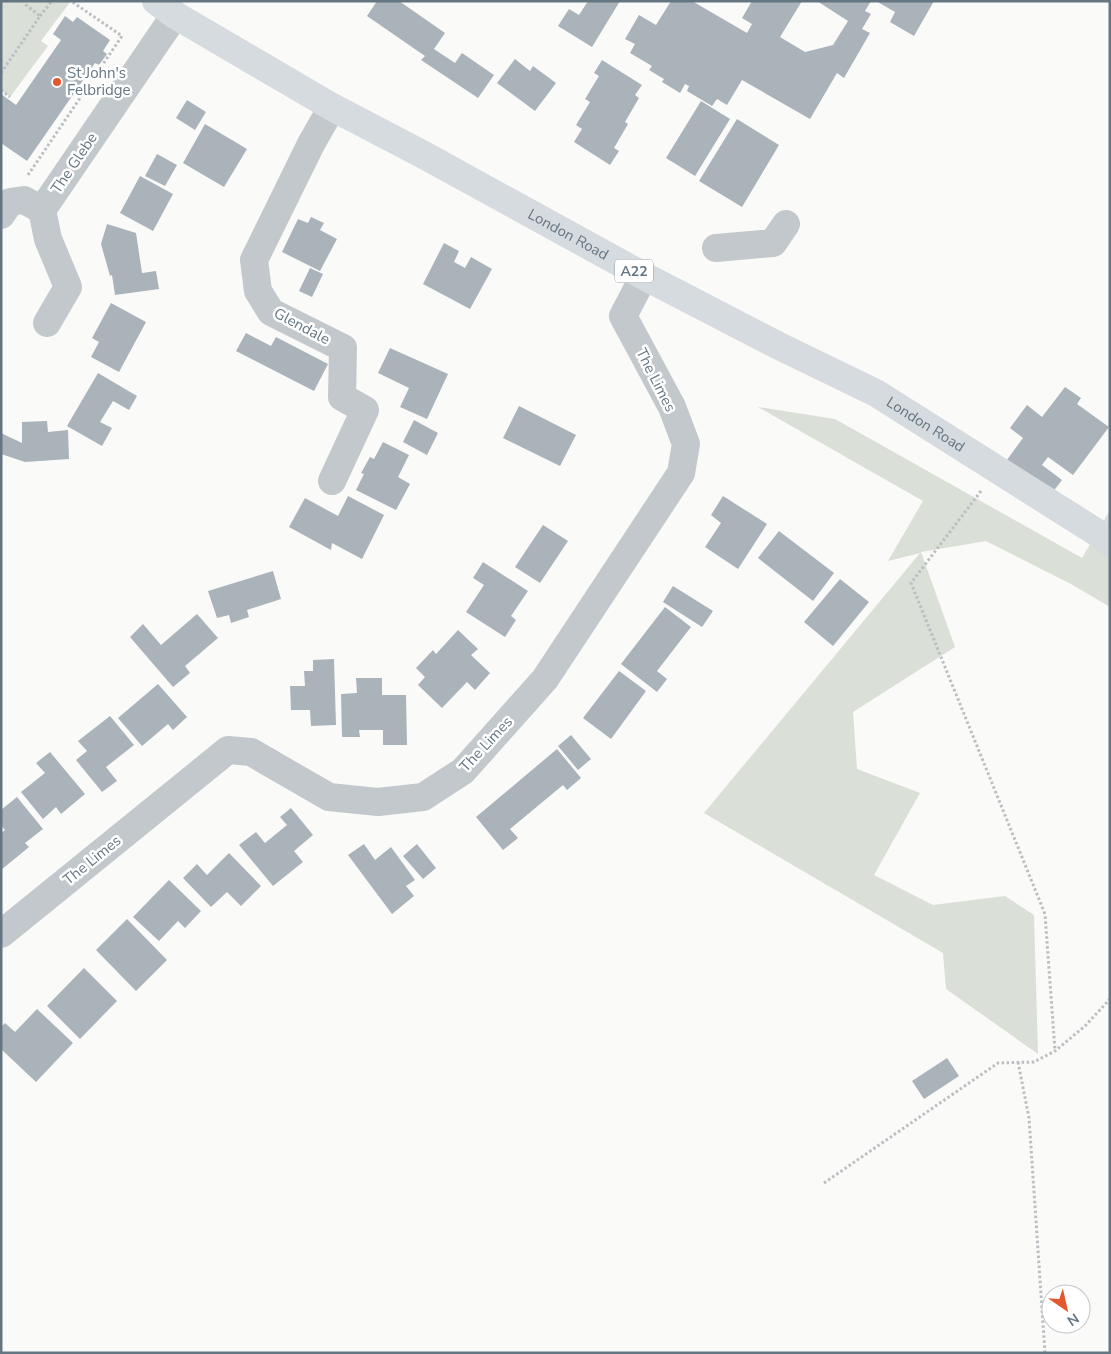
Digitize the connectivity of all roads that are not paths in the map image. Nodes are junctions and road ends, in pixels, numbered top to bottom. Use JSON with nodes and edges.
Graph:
{"nodes":[{"id":1,"x":165,"y":8,"type":"edge"},
{"id":2,"x":332,"y":107,"type":"junction"},
{"id":3,"x":5,"y":208,"type":"edge"},
{"id":4,"x":42,"y":210,"type":"junction"},
{"id":5,"x":786,"y":224,"type":"dead end"},
{"id":6,"x":716,"y":248,"type":"dead end"},
{"id":7,"x":644,"y":276,"type":"junction"},
{"id":8,"x":47,"y":323,"type":"dead end"},
{"id":9,"x":332,"y":481,"type":"dead end"},
{"id":10,"x":1110,"y":542,"type":"edge"},
{"id":11,"x":1,"y":934,"type":"edge"}],
"edges":[{"from":1,"to":2,"type":"highway","name":"London Road","number":"A22"},
{"from":1,"to":4,"type":"street","name":"The Glebe"},
{"from":2,"to":7,"type":"highway","name":"London Road","number":"A22"},
{"from":2,"to":9,"type":"street","name":"Glendale"},
{"from":3,"to":4,"type":"street"},
{"from":4,"to":8,"type":"street","name":"The Glebe"},
{"from":5,"to":6,"type":"street"},
{"from":7,"to":10,"type":"highway","name":"London Road","number":"A22"},
{"from":7,"to":11,"type":"street","name":"The Limes"}]}
